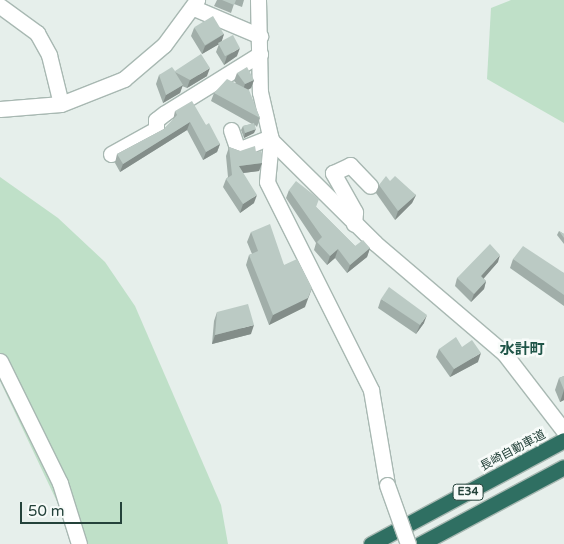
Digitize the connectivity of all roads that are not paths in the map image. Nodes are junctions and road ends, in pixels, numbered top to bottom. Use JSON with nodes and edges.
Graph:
{"nodes":[{"id":1,"x":258,"y":0,"type":"edge"},
{"id":2,"x":196,"y":4,"type":"edge"},
{"id":3,"x":0,"y":6,"type":"edge"},
{"id":4,"x":260,"y":36,"type":"junction"},
{"id":5,"x":260,"y":54,"type":"junction"},
{"id":6,"x":61,"y":104,"type":"junction"},
{"id":7,"x":0,"y":109,"type":"edge"},
{"id":8,"x":231,"y":130,"type":"dead end"},
{"id":9,"x":270,"y":138,"type":"junction"},
{"id":10,"x":111,"y":154,"type":"dead end"},
{"id":11,"x":370,"y":186,"type":"dead end"},
{"id":12,"x":354,"y":224,"type":"junction"},
{"id":13,"x":0,"y":361,"type":"edge"},
{"id":14,"x":564,"y":432,"type":"edge"},
{"id":15,"x":564,"y":440,"type":"edge"},
{"id":16,"x":564,"y":467,"type":"edge"},
{"id":17,"x":79,"y":544,"type":"edge"},
{"id":18,"x":371,"y":544,"type":"edge"},
{"id":19,"x":408,"y":544,"type":"edge"},
{"id":20,"x":420,"y":544,"type":"edge"}],
"edges":[{"from":1,"to":4,"type":"street"},
{"from":2,"to":4,"type":"street"},
{"from":2,"to":6,"type":"street"},
{"from":3,"to":6,"type":"street"},
{"from":4,"to":5,"type":"street"},
{"from":5,"to":9,"type":"street"},
{"from":5,"to":10,"type":"street"},
{"from":6,"to":7,"type":"street"},
{"from":8,"to":9,"type":"street"},
{"from":9,"to":12,"type":"street"},
{"from":9,"to":19,"type":"street","bridge":true},
{"from":11,"to":12,"type":"street"},
{"from":12,"to":14,"type":"street"},
{"from":13,"to":17,"type":"street"},
{"from":15,"to":18,"type":"highway","name":"長崎自動車道","number":"E34"},
{"from":16,"to":20,"type":"highway","number":"E34"}]}
